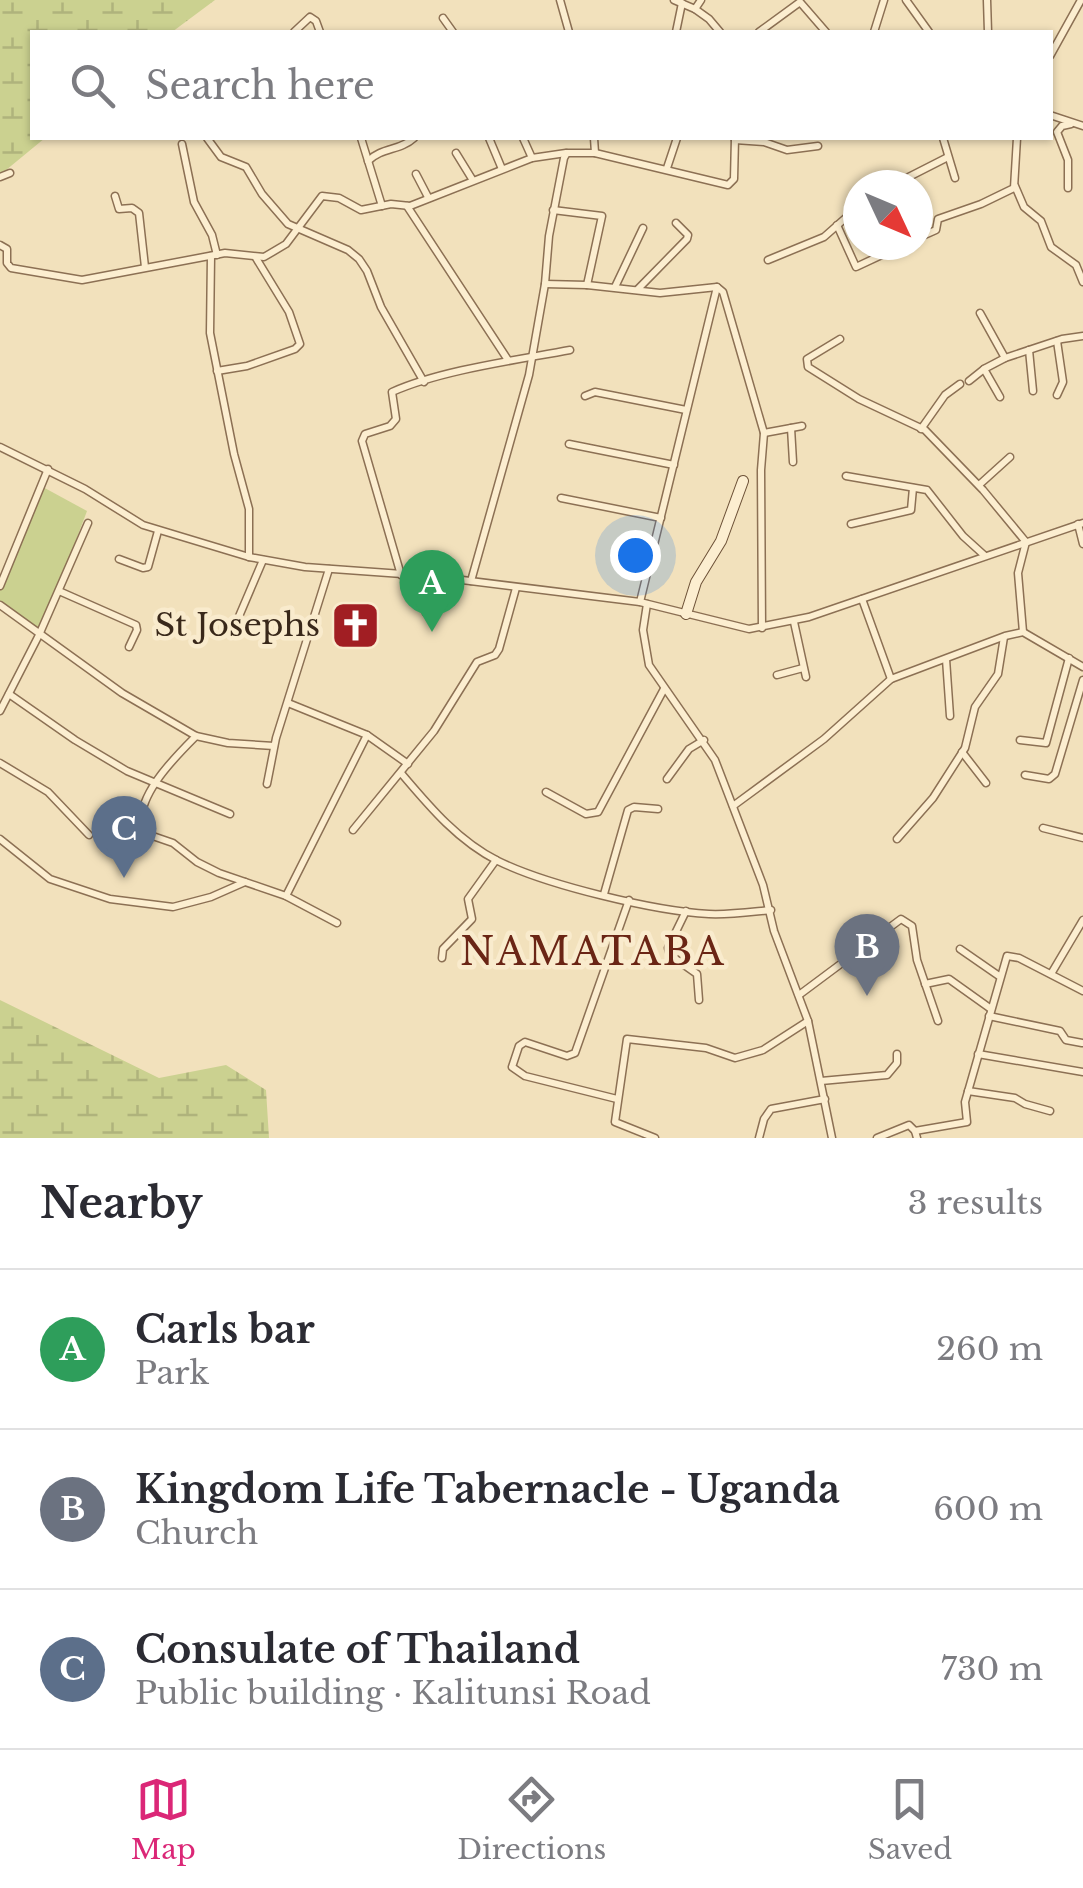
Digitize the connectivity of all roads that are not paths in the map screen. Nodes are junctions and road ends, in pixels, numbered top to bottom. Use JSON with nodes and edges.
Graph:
{"nodes":[{"id":1,"x":560,"y":0,"type":"edge"},
{"id":2,"x":701,"y":0,"type":"edge"},
{"id":3,"x":884,"y":0,"type":"edge"},
{"id":4,"x":906,"y":0,"type":"edge"},
{"id":5,"x":986,"y":0,"type":"edge"},
{"id":6,"x":1081,"y":0,"type":"edge"},
{"id":7,"x":678,"y":1,"type":"edge"},
{"id":8,"x":695,"y":9,"type":"junction"},
{"id":9,"x":442,"y":18,"type":"dead end"},
{"id":10,"x":296,"y":30,"type":"edge"},
{"id":11,"x":319,"y":30,"type":"edge"},
{"id":12,"x":451,"y":30,"type":"edge"},
{"id":13,"x":568,"y":30,"type":"edge"},
{"id":14,"x":676,"y":30,"type":"edge"},
{"id":15,"x":718,"y":30,"type":"edge"},
{"id":16,"x":762,"y":30,"type":"edge"},
{"id":17,"x":825,"y":30,"type":"edge"},
{"id":18,"x":875,"y":30,"type":"edge"},
{"id":19,"x":928,"y":30,"type":"edge"},
{"id":20,"x":988,"y":30,"type":"edge"},
{"id":21,"x":1053,"y":51,"type":"edge"},
{"id":22,"x":1053,"y":117,"type":"edge"},
{"id":23,"x":1070,"y":124,"type":"junction"},
{"id":24,"x":1083,"y":126,"type":"edge"},
{"id":25,"x":209,"y":140,"type":"edge"},
{"id":26,"x":361,"y":140,"type":"edge"},
{"id":27,"x":412,"y":140,"type":"edge"},
{"id":28,"x":489,"y":140,"type":"edge"},
{"id":29,"x":525,"y":140,"type":"edge"},
{"id":30,"x":594,"y":140,"type":"edge"},
{"id":31,"x":676,"y":140,"type":"edge"},
{"id":32,"x":735,"y":140,"type":"edge"},
{"id":33,"x":944,"y":140,"type":"edge"},
{"id":34,"x":1017,"y":140,"type":"edge"},
{"id":35,"x":778,"y":141,"type":"edge"},
{"id":36,"x":182,"y":144,"type":"dead end"},
{"id":37,"x":818,"y":146,"type":"dead end"},
{"id":38,"x":456,"y":152,"type":"dead end"},
{"id":39,"x":595,"y":153,"type":"junction"},
{"id":40,"x":567,"y":154,"type":"junction"},
{"id":41,"x":948,"y":157,"type":"junction"},
{"id":42,"x":532,"y":158,"type":"junction"},
{"id":43,"x":368,"y":161,"type":"junction"},
{"id":44,"x":667,"y":168,"type":"junction"},
{"id":45,"x":502,"y":169,"type":"junction"},
{"id":46,"x":922,"y":170,"type":"edge"},
{"id":47,"x":10,"y":173,"type":"dead end"},
{"id":48,"x":416,"y":174,"type":"dead end"},
{"id":49,"x":0,"y":177,"type":"edge"},
{"id":50,"x":955,"y":178,"type":"dead end"},
{"id":51,"x":472,"y":180,"type":"junction"},
{"id":52,"x":1015,"y":186,"type":"junction"},
{"id":53,"x":1068,"y":188,"type":"dead end"},
{"id":54,"x":116,"y":196,"type":"dead end"},
{"id":55,"x":428,"y":197,"type":"junction"},
{"id":56,"x":382,"y":206,"type":"junction"},
{"id":57,"x":407,"y":206,"type":"junction"},
{"id":58,"x":553,"y":210,"type":"junction"},
{"id":59,"x":843,"y":220,"type":"edge"},
{"id":60,"x":676,"y":223,"type":"dead end"},
{"id":61,"x":837,"y":225,"type":"junction"},
{"id":62,"x":297,"y":228,"type":"junction"},
{"id":63,"x":643,"y":228,"type":"dead end"},
{"id":64,"x":933,"y":231,"type":"edge"},
{"id":65,"x":843,"y":238,"type":"edge"},
{"id":66,"x":0,"y":245,"type":"edge"},
{"id":67,"x":214,"y":255,"type":"junction"},
{"id":68,"x":256,"y":258,"type":"junction"},
{"id":69,"x":768,"y":260,"type":"dead end"},
{"id":70,"x":144,"y":266,"type":"junction"},
{"id":71,"x":1083,"y":282,"type":"edge"},
{"id":72,"x":545,"y":284,"type":"junction"},
{"id":73,"x":588,"y":284,"type":"junction"},
{"id":74,"x":716,"y":287,"type":"junction"},
{"id":75,"x":614,"y":288,"type":"junction"},
{"id":76,"x":638,"y":290,"type":"junction"},
{"id":77,"x":980,"y":313,"type":"dead end"},
{"id":78,"x":1083,"y":336,"type":"edge"},
{"id":79,"x":840,"y":339,"type":"dead end"},
{"id":80,"x":1057,"y":341,"type":"junction"},
{"id":81,"x":570,"y":350,"type":"dead end"},
{"id":82,"x":1029,"y":350,"type":"junction"},
{"id":83,"x":1005,"y":358,"type":"junction"},
{"id":84,"x":532,"y":359,"type":"junction"},
{"id":85,"x":508,"y":360,"type":"junction"},
{"id":86,"x":984,"y":370,"type":"junction"},
{"id":87,"x":217,"y":371,"type":"junction"},
{"id":88,"x":969,"y":381,"type":"dead end"},
{"id":89,"x":424,"y":382,"type":"junction"},
{"id":90,"x":960,"y":384,"type":"dead end"},
{"id":91,"x":1033,"y":391,"type":"dead end"},
{"id":92,"x":694,"y":393,"type":"dead end"},
{"id":93,"x":1057,"y":395,"type":"dead end"},
{"id":94,"x":585,"y":396,"type":"dead end"},
{"id":95,"x":1000,"y":397,"type":"dead end"},
{"id":96,"x":686,"y":410,"type":"junction"},
{"id":97,"x":802,"y":426,"type":"dead end"},
{"id":98,"x":792,"y":428,"type":"junction"},
{"id":99,"x":921,"y":428,"type":"junction"},
{"id":100,"x":766,"y":436,"type":"junction"},
{"id":101,"x":569,"y":444,"type":"dead end"},
{"id":102,"x":0,"y":446,"type":"edge"},
{"id":103,"x":1010,"y":457,"type":"dead end"},
{"id":104,"x":793,"y":462,"type":"dead end"},
{"id":105,"x":674,"y":465,"type":"junction"},
{"id":106,"x":48,"y":470,"type":"junction"},
{"id":107,"x":846,"y":476,"type":"dead end"},
{"id":108,"x":744,"y":481,"type":"dead end"},
{"id":109,"x":979,"y":485,"type":"junction"},
{"id":110,"x":913,"y":488,"type":"junction"},
{"id":111,"x":561,"y":498,"type":"dead end"},
{"id":112,"x":661,"y":518,"type":"junction"},
{"id":113,"x":88,"y":523,"type":"dead end"},
{"id":114,"x":1080,"y":523,"type":"edge"},
{"id":115,"x":851,"y":524,"type":"dead end"},
{"id":116,"x":158,"y":530,"type":"junction"},
{"id":117,"x":1026,"y":542,"type":"junction"},
{"id":118,"x":1083,"y":544,"type":"edge"},
{"id":119,"x":984,"y":556,"type":"junction"},
{"id":120,"x":249,"y":557,"type":"junction"},
{"id":121,"x":120,"y":560,"type":"dead end"},
{"id":122,"x":264,"y":560,"type":"junction"},
{"id":123,"x":329,"y":569,"type":"junction"},
{"id":124,"x":401,"y":575,"type":"junction"},
{"id":125,"x":438,"y":577,"type":"junction"},
{"id":126,"x":471,"y":581,"type":"junction"},
{"id":127,"x":0,"y":586,"type":"edge"},
{"id":128,"x":516,"y":588,"type":"junction"},
{"id":129,"x":59,"y":591,"type":"junction"},
{"id":130,"x":862,"y":599,"type":"junction"},
{"id":131,"x":644,"y":603,"type":"junction"},
{"id":132,"x":0,"y":606,"type":"edge"},
{"id":133,"x":426,"y":613,"type":"dead end"},
{"id":134,"x":686,"y":614,"type":"junction"},
{"id":135,"x":237,"y":621,"type":"dead end"},
{"id":136,"x":794,"y":622,"type":"junction"},
{"id":137,"x":764,"y":629,"type":"junction"},
{"id":138,"x":1023,"y":632,"type":"junction"},
{"id":139,"x":39,"y":636,"type":"junction"},
{"id":140,"x":1004,"y":636,"type":"junction"},
{"id":141,"x":129,"y":647,"type":"dead end"},
{"id":142,"x":1068,"y":658,"type":"junction"},
{"id":143,"x":946,"y":659,"type":"junction"},
{"id":144,"x":1083,"y":667,"type":"edge"},
{"id":145,"x":804,"y":668,"type":"junction"},
{"id":146,"x":777,"y":675,"type":"dead end"},
{"id":147,"x":806,"y":677,"type":"dead end"},
{"id":148,"x":891,"y":680,"type":"junction"},
{"id":149,"x":1083,"y":680,"type":"edge"},
{"id":150,"x":664,"y":690,"type":"junction"},
{"id":151,"x":9,"y":694,"type":"junction"},
{"id":152,"x":288,"y":703,"type":"junction"},
{"id":153,"x":0,"y":711,"type":"edge"},
{"id":154,"x":950,"y":716,"type":"dead end"},
{"id":155,"x":196,"y":736,"type":"junction"},
{"id":156,"x":367,"y":736,"type":"junction"},
{"id":157,"x":704,"y":740,"type":"junction"},
{"id":158,"x":1020,"y":740,"type":"dead end"},
{"id":159,"x":274,"y":746,"type":"junction"},
{"id":160,"x":962,"y":752,"type":"junction"},
{"id":161,"x":0,"y":763,"type":"edge"},
{"id":162,"x":408,"y":764,"type":"junction"},
{"id":163,"x":401,"y":773,"type":"junction"},
{"id":164,"x":1025,"y":775,"type":"dead end"},
{"id":165,"x":666,"y":779,"type":"dead end"},
{"id":166,"x":986,"y":782,"type":"dead end"},
{"id":167,"x":152,"y":783,"type":"junction"},
{"id":168,"x":267,"y":784,"type":"dead end"},
{"id":169,"x":546,"y":792,"type":"dead end"},
{"id":170,"x":734,"y":806,"type":"junction"},
{"id":171,"x":658,"y":809,"type":"dead end"},
{"id":172,"x":230,"y":814,"type":"dead end"},
{"id":173,"x":1044,"y":828,"type":"dead end"},
{"id":174,"x":353,"y":830,"type":"dead end"},
{"id":175,"x":89,"y":835,"type":"dead end"},
{"id":176,"x":748,"y":838,"type":"dead end"},
{"id":177,"x":1083,"y":838,"type":"edge"},
{"id":178,"x":0,"y":839,"type":"edge"},
{"id":179,"x":897,"y":840,"type":"dead end"},
{"id":180,"x":496,"y":860,"type":"junction"},
{"id":181,"x":246,"y":882,"type":"junction"},
{"id":182,"x":604,"y":894,"type":"junction"},
{"id":183,"x":286,"y":896,"type":"junction"},
{"id":184,"x":629,"y":900,"type":"junction"},
{"id":185,"x":770,"y":910,"type":"junction"},
{"id":186,"x":686,"y":912,"type":"junction"},
{"id":187,"x":1083,"y":920,"type":"edge"},
{"id":188,"x":336,"y":923,"type":"dead end"},
{"id":189,"x":960,"y":949,"type":"dead end"},
{"id":190,"x":442,"y":958,"type":"dead end"},
{"id":191,"x":1051,"y":974,"type":"junction"},
{"id":192,"x":1000,"y":976,"type":"junction"},
{"id":193,"x":925,"y":984,"type":"junction"},
{"id":194,"x":1083,"y":991,"type":"edge"},
{"id":195,"x":799,"y":995,"type":"junction"},
{"id":196,"x":699,"y":1000,"type":"dead end"},
{"id":197,"x":989,"y":1013,"type":"junction"},
{"id":198,"x":808,"y":1021,"type":"junction"},
{"id":199,"x":938,"y":1021,"type":"dead end"},
{"id":200,"x":1082,"y":1043,"type":"edge"},
{"id":201,"x":898,"y":1054,"type":"dead end"},
{"id":202,"x":978,"y":1054,"type":"junction"},
{"id":203,"x":1083,"y":1072,"type":"edge"},
{"id":204,"x":822,"y":1082,"type":"junction"},
{"id":205,"x":968,"y":1091,"type":"junction"},
{"id":206,"x":617,"y":1099,"type":"junction"},
{"id":207,"x":825,"y":1099,"type":"junction"},
{"id":208,"x":1050,"y":1110,"type":"dead end"},
{"id":209,"x":916,"y":1134,"type":"edge"},
{"id":210,"x":656,"y":1138,"type":"edge"},
{"id":211,"x":759,"y":1138,"type":"edge"},
{"id":212,"x":832,"y":1138,"type":"edge"},
{"id":213,"x":877,"y":1138,"type":"edge"}],
"edges":[{"from":1,"to":13,"type":"street"},
{"from":2,"to":8,"type":"street"},
{"from":3,"to":18,"type":"street"},
{"from":4,"to":19,"type":"street"},
{"from":5,"to":20,"type":"street"},
{"from":6,"to":21,"type":"street"},
{"from":7,"to":8,"type":"street"},
{"from":7,"to":14,"type":"street"},
{"from":8,"to":15,"type":"street"},
{"from":9,"to":12,"type":"street"},
{"from":10,"to":11,"type":"street"},
{"from":16,"to":17,"type":"street"},
{"from":22,"to":23,"type":"street"},
{"from":23,"to":24,"type":"street"},
{"from":23,"to":53,"type":"street"},
{"from":25,"to":62,"type":"street"},
{"from":26,"to":43,"type":"street"},
{"from":27,"to":43,"type":"street"},
{"from":28,"to":45,"type":"street"},
{"from":29,"to":42,"type":"street"},
{"from":30,"to":39,"type":"street"},
{"from":31,"to":44,"type":"street"},
{"from":32,"to":44,"type":"street"},
{"from":33,"to":41,"type":"street"},
{"from":34,"to":52,"type":"street"},
{"from":35,"to":37,"type":"street"},
{"from":36,"to":67,"type":"street"},
{"from":38,"to":51,"type":"street"},
{"from":39,"to":40,"type":"street"},
{"from":39,"to":44,"type":"street"},
{"from":40,"to":42,"type":"street"},
{"from":40,"to":58,"type":"street"},
{"from":41,"to":46,"type":"street"},
{"from":41,"to":50,"type":"street"},
{"from":42,"to":45,"type":"street"},
{"from":43,"to":56,"type":"street"},
{"from":45,"to":51,"type":"street"},
{"from":47,"to":49,"type":"street"},
{"from":48,"to":55,"type":"street"},
{"from":51,"to":55,"type":"street"},
{"from":52,"to":64,"type":"street"},
{"from":52,"to":71,"type":"street"},
{"from":54,"to":70,"type":"street"},
{"from":55,"to":57,"type":"street"},
{"from":56,"to":57,"type":"street"},
{"from":56,"to":62,"type":"street"},
{"from":57,"to":85,"type":"street"},
{"from":58,"to":72,"type":"street"},
{"from":58,"to":73,"type":"street"},
{"from":59,"to":61,"type":"street"},
{"from":60,"to":76,"type":"street"},
{"from":61,"to":65,"type":"street"},
{"from":61,"to":69,"type":"street"},
{"from":62,"to":68,"type":"street"},
{"from":62,"to":89,"type":"street"},
{"from":63,"to":75,"type":"street"},
{"from":66,"to":70,"type":"street"},
{"from":67,"to":68,"type":"street"},
{"from":67,"to":70,"type":"street"},
{"from":67,"to":87,"type":"street"},
{"from":68,"to":87,"type":"street"},
{"from":72,"to":73,"type":"street"},
{"from":72,"to":84,"type":"street"},
{"from":73,"to":75,"type":"street"},
{"from":74,"to":76,"type":"street"},
{"from":74,"to":96,"type":"street"},
{"from":74,"to":100,"type":"street"},
{"from":75,"to":76,"type":"street"},
{"from":77,"to":83,"type":"street"},
{"from":78,"to":80,"type":"street"},
{"from":79,"to":99,"type":"street"},
{"from":80,"to":82,"type":"street"},
{"from":80,"to":93,"type":"street"},
{"from":81,"to":84,"type":"street"},
{"from":82,"to":83,"type":"street"},
{"from":82,"to":91,"type":"street"},
{"from":83,"to":86,"type":"street"},
{"from":84,"to":85,"type":"street"},
{"from":84,"to":126,"type":"street"},
{"from":85,"to":89,"type":"street"},
{"from":86,"to":88,"type":"street"},
{"from":86,"to":95,"type":"street"},
{"from":87,"to":120,"type":"street"},
{"from":89,"to":124,"type":"street"},
{"from":90,"to":99,"type":"street"},
{"from":92,"to":131,"type":"street"},
{"from":94,"to":96,"type":"street"},
{"from":96,"to":105,"type":"street"},
{"from":97,"to":98,"type":"street"},
{"from":98,"to":100,"type":"street"},
{"from":98,"to":104,"type":"street"},
{"from":99,"to":109,"type":"street"},
{"from":100,"to":137,"type":"street"},
{"from":101,"to":105,"type":"street"},
{"from":102,"to":106,"type":"street"},
{"from":103,"to":109,"type":"street"},
{"from":105,"to":112,"type":"street"},
{"from":106,"to":116,"type":"street"},
{"from":106,"to":127,"type":"street"},
{"from":107,"to":110,"type":"street"},
{"from":108,"to":134,"type":"street"},
{"from":109,"to":117,"type":"street"},
{"from":110,"to":115,"type":"street"},
{"from":110,"to":119,"type":"street"},
{"from":111,"to":112,"type":"street"},
{"from":112,"to":131,"type":"street"},
{"from":113,"to":129,"type":"street"},
{"from":114,"to":117,"type":"street"},
{"from":114,"to":118,"type":"street"},
{"from":116,"to":120,"type":"street"},
{"from":116,"to":121,"type":"street"},
{"from":117,"to":119,"type":"street"},
{"from":117,"to":138,"type":"street"},
{"from":119,"to":130,"type":"street"},
{"from":120,"to":122,"type":"street"},
{"from":122,"to":123,"type":"street"},
{"from":122,"to":135,"type":"street"},
{"from":123,"to":124,"type":"street"},
{"from":123,"to":152,"type":"street"},
{"from":124,"to":125,"type":"street"},
{"from":125,"to":126,"type":"street"},
{"from":125,"to":133,"type":"street"},
{"from":126,"to":128,"type":"street"},
{"from":128,"to":131,"type":"street"},
{"from":128,"to":162,"type":"street"},
{"from":129,"to":139,"type":"street"},
{"from":129,"to":141,"type":"street"},
{"from":130,"to":136,"type":"street"},
{"from":130,"to":148,"type":"street"},
{"from":131,"to":134,"type":"street"},
{"from":131,"to":150,"type":"street"},
{"from":131,"to":176,"type":"street"},
{"from":132,"to":139,"type":"street"},
{"from":134,"to":137,"type":"street"},
{"from":136,"to":137,"type":"street"},
{"from":136,"to":145,"type":"street"},
{"from":138,"to":140,"type":"street"},
{"from":138,"to":142,"type":"street"},
{"from":139,"to":151,"type":"street"},
{"from":139,"to":155,"type":"street"},
{"from":140,"to":143,"type":"street"},
{"from":140,"to":160,"type":"street"},
{"from":142,"to":144,"type":"street"},
{"from":142,"to":158,"type":"street"},
{"from":143,"to":148,"type":"street"},
{"from":143,"to":154,"type":"street"},
{"from":145,"to":146,"type":"street"},
{"from":145,"to":147,"type":"street"},
{"from":148,"to":170,"type":"street"},
{"from":149,"to":164,"type":"street"},
{"from":150,"to":157,"type":"street"},
{"from":150,"to":169,"type":"street"},
{"from":151,"to":153,"type":"street"},
{"from":151,"to":167,"type":"street"},
{"from":152,"to":156,"type":"street"},
{"from":152,"to":159,"type":"street"},
{"from":155,"to":159,"type":"street"},
{"from":155,"to":167,"type":"street"},
{"from":156,"to":162,"type":"street"},
{"from":156,"to":183,"type":"street"},
{"from":157,"to":165,"type":"street"},
{"from":157,"to":170,"type":"street"},
{"from":159,"to":168,"type":"street"},
{"from":160,"to":166,"type":"street"},
{"from":160,"to":179,"type":"street"},
{"from":161,"to":175,"type":"street"},
{"from":162,"to":163,"type":"street"},
{"from":163,"to":174,"type":"street"},
{"from":163,"to":180,"type":"street"},
{"from":167,"to":172,"type":"street"},
{"from":167,"to":181,"type":"street"},
{"from":170,"to":185,"type":"street"},
{"from":171,"to":182,"type":"street"},
{"from":173,"to":177,"type":"street"},
{"from":178,"to":181,"type":"street"},
{"from":180,"to":182,"type":"street"},
{"from":180,"to":190,"type":"street"},
{"from":181,"to":183,"type":"street"},
{"from":182,"to":184,"type":"street"},
{"from":183,"to":188,"type":"street"},
{"from":184,"to":186,"type":"street"},
{"from":184,"to":206,"type":"street"},
{"from":185,"to":186,"type":"street"},
{"from":185,"to":195,"type":"street"},
{"from":186,"to":196,"type":"street"},
{"from":187,"to":191,"type":"street"},
{"from":189,"to":192,"type":"street"},
{"from":191,"to":192,"type":"street"},
{"from":191,"to":194,"type":"street"},
{"from":192,"to":197,"type":"street"},
{"from":193,"to":195,"type":"street"},
{"from":193,"to":197,"type":"street"},
{"from":193,"to":199,"type":"street"},
{"from":195,"to":198,"type":"street"},
{"from":197,"to":200,"type":"street"},
{"from":197,"to":202,"type":"street"},
{"from":198,"to":204,"type":"street"},
{"from":198,"to":206,"type":"street"},
{"from":201,"to":204,"type":"street"},
{"from":202,"to":203,"type":"street"},
{"from":202,"to":205,"type":"street"},
{"from":204,"to":207,"type":"street"},
{"from":205,"to":208,"type":"street"},
{"from":205,"to":209,"type":"street"},
{"from":206,"to":210,"type":"street"},
{"from":207,"to":211,"type":"street"},
{"from":207,"to":212,"type":"street"},
{"from":209,"to":213,"type":"street"}]}
